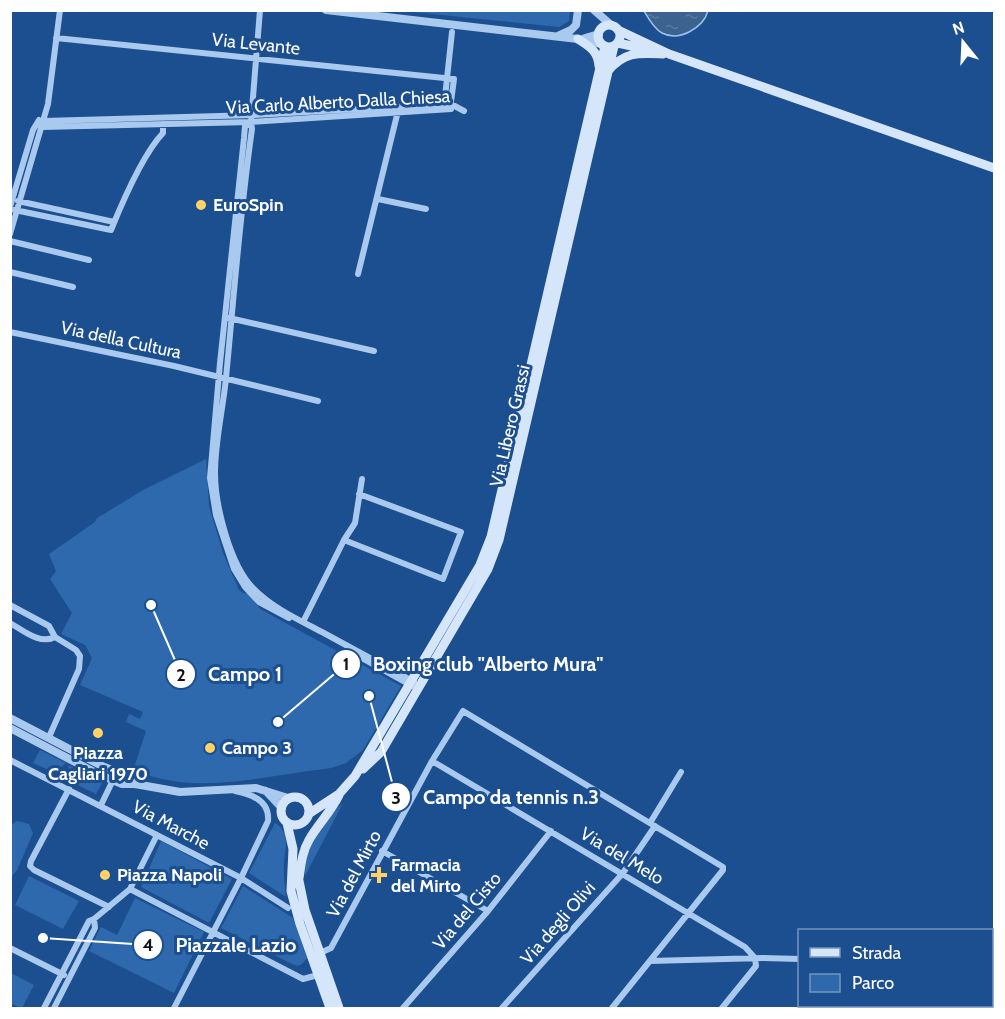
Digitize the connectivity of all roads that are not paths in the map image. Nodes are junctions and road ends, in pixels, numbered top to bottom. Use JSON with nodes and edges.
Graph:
{"nodes":[{"id":1,"x":60,"y":10,"type":"edge"},
{"id":2,"x":260,"y":10,"type":"edge"},
{"id":3,"x":326,"y":10,"type":"edge"},
{"id":4,"x":578,"y":10,"type":"edge"},
{"id":5,"x":594,"y":11,"type":"edge"},
{"id":6,"x":615,"y":28,"type":"junction"},
{"id":7,"x":452,"y":32,"type":"dead end"},
{"id":8,"x":556,"y":36,"type":"junction"},
{"id":9,"x":56,"y":38,"type":"junction"},
{"id":10,"x":578,"y":39,"type":"junction"},
{"id":11,"x":606,"y":41,"type":"junction"},
{"id":12,"x":669,"y":54,"type":"junction"},
{"id":13,"x":256,"y":59,"type":"junction"},
{"id":14,"x":604,"y":70,"type":"junction"},
{"id":15,"x":450,"y":78,"type":"junction"},
{"id":16,"x":398,"y":109,"type":"junction"},
{"id":17,"x":251,"y":119,"type":"junction"},
{"id":18,"x":41,"y":124,"type":"junction"},
{"id":19,"x":163,"y":124,"type":"junction"},
{"id":20,"x":994,"y":168,"type":"edge"},
{"id":21,"x":378,"y":199,"type":"junction"},
{"id":22,"x":20,"y":201,"type":"junction"},
{"id":23,"x":13,"y":206,"type":"edge"},
{"id":24,"x":426,"y":208,"type":"dead end"},
{"id":25,"x":114,"y":222,"type":"junction"},
{"id":26,"x":10,"y":234,"type":"edge"},
{"id":27,"x":10,"y":241,"type":"edge"},
{"id":28,"x":89,"y":260,"type":"dead end"},
{"id":29,"x":10,"y":272,"type":"edge"},
{"id":30,"x":358,"y":274,"type":"dead end"},
{"id":31,"x":73,"y":287,"type":"dead end"},
{"id":32,"x":229,"y":318,"type":"junction"},
{"id":33,"x":10,"y":332,"type":"edge"},
{"id":34,"x":374,"y":351,"type":"dead end"},
{"id":35,"x":222,"y":379,"type":"junction"},
{"id":36,"x":318,"y":401,"type":"dead end"},
{"id":37,"x":362,"y":479,"type":"dead end"},
{"id":38,"x":359,"y":494,"type":"junction"},
{"id":39,"x":344,"y":540,"type":"junction"},
{"id":40,"x":10,"y":605,"type":"edge"},
{"id":41,"x":277,"y":609,"type":"junction"},
{"id":42,"x":303,"y":622,"type":"junction"},
{"id":43,"x":10,"y":623,"type":"edge"},
{"id":44,"x":55,"y":637,"type":"junction"},
{"id":45,"x":328,"y":637,"type":"junction"},
{"id":46,"x":415,"y":685,"type":"junction"},
{"id":47,"x":10,"y":718,"type":"edge"},
{"id":48,"x":10,"y":728,"type":"edge"},
{"id":49,"x":49,"y":737,"type":"junction"},
{"id":50,"x":10,"y":760,"type":"edge"},
{"id":51,"x":432,"y":761,"type":"junction"},
{"id":52,"x":681,"y":772,"type":"dead end"},
{"id":53,"x":114,"y":776,"type":"junction"},
{"id":54,"x":69,"y":789,"type":"junction"},
{"id":55,"x":231,"y":790,"type":"junction"},
{"id":56,"x":265,"y":790,"type":"junction"},
{"id":57,"x":339,"y":794,"type":"junction"},
{"id":58,"x":288,"y":798,"type":"junction"},
{"id":59,"x":101,"y":805,"type":"junction"},
{"id":60,"x":282,"y":807,"type":"junction"},
{"id":61,"x":309,"y":808,"type":"junction"},
{"id":62,"x":287,"y":823,"type":"junction"},
{"id":63,"x":301,"y":824,"type":"junction"},
{"id":64,"x":652,"y":825,"type":"junction"},
{"id":65,"x":551,"y":831,"type":"junction"},
{"id":66,"x":157,"y":836,"type":"junction"},
{"id":67,"x":293,"y":849,"type":"junction"},
{"id":68,"x":382,"y":851,"type":"junction"},
{"id":69,"x":293,"y":866,"type":"junction"},
{"id":70,"x":623,"y":873,"type":"junction"},
{"id":71,"x":242,"y":878,"type":"junction"},
{"id":72,"x":299,"y":881,"type":"junction"},
{"id":73,"x":130,"y":890,"type":"junction"},
{"id":74,"x":109,"y":907,"type":"junction"},
{"id":75,"x":288,"y":908,"type":"dead end"},
{"id":76,"x":488,"y":911,"type":"junction"},
{"id":77,"x":688,"y":914,"type":"junction"},
{"id":78,"x":94,"y":919,"type":"junction"},
{"id":79,"x":213,"y":933,"type":"junction"},
{"id":80,"x":10,"y":948,"type":"edge"},
{"id":81,"x":320,"y":953,"type":"junction"},
{"id":82,"x":755,"y":958,"type":"junction"},
{"id":83,"x":798,"y":959,"type":"edge"},
{"id":84,"x":650,"y":961,"type":"junction"},
{"id":85,"x":62,"y":974,"type":"junction"},
{"id":86,"x":318,"y":975,"type":"junction"},
{"id":87,"x":69,"y":978,"type":"junction"},
{"id":88,"x":44,"y":1008,"type":"edge"},
{"id":89,"x":54,"y":1008,"type":"edge"},
{"id":90,"x":174,"y":1008,"type":"edge"},
{"id":91,"x":330,"y":1008,"type":"edge"},
{"id":92,"x":339,"y":1008,"type":"edge"},
{"id":93,"x":403,"y":1008,"type":"edge"},
{"id":94,"x":502,"y":1008,"type":"edge"},
{"id":95,"x":612,"y":1008,"type":"edge"},
{"id":96,"x":722,"y":1008,"type":"edge"}],
"edges":[{"from":1,"to":9,"type":"street"},
{"from":2,"to":13,"type":"street"},
{"from":3,"to":8,"type":"street"},
{"from":4,"to":8,"type":"street"},
{"from":5,"to":6,"type":"street"},
{"from":5,"to":11,"type":"street"},
{"from":6,"to":11,"type":"main road"},
{"from":6,"to":11,"type":"main road","name":"Via Libero Grassi"},
{"from":6,"to":12,"type":"main road"},
{"from":7,"to":15,"type":"street"},
{"from":8,"to":10,"type":"street"},
{"from":9,"to":13,"type":"street","name":"Via Levante"},
{"from":9,"to":18,"type":"street"},
{"from":10,"to":11,"type":"street"},
{"from":10,"to":14,"type":"main road"},
{"from":11,"to":12,"type":"main road"},
{"from":11,"to":14,"type":"main road","name":"Via Libero Grassi"},
{"from":12,"to":14,"type":"main road"},
{"from":12,"to":20,"type":"main road"},
{"from":13,"to":15,"type":"street","name":"Via Levante"},
{"from":13,"to":17,"type":"street"},
{"from":14,"to":46,"type":"main road","name":"Via Libero Grassi"},
{"from":15,"to":16,"type":"street","name":"Via Carlo Alberto Dalla Chiesa"},
{"from":16,"to":17,"type":"street","name":"Via Carlo Alberto Dalla Chiesa"},
{"from":16,"to":21,"type":"street"},
{"from":17,"to":18,"type":"street","name":"Via Carlo Alberto Dalla Chiesa"},
{"from":17,"to":19,"type":"street","name":"Via Carlo Alberto Dalla Chiesa"},
{"from":17,"to":32,"type":"street"},
{"from":18,"to":19,"type":"street","name":"Via Carlo Alberto Dalla Chiesa"},
{"from":18,"to":22,"type":"street"},
{"from":18,"to":23,"type":"street"},
{"from":19,"to":25,"type":"street"},
{"from":21,"to":24,"type":"street"},
{"from":21,"to":30,"type":"street"},
{"from":22,"to":23,"type":"street"},
{"from":22,"to":25,"type":"street"},
{"from":23,"to":25,"type":"street"},
{"from":23,"to":26,"type":"street"},
{"from":27,"to":28,"type":"street"},
{"from":29,"to":31,"type":"street"},
{"from":32,"to":34,"type":"street"},
{"from":32,"to":35,"type":"street"},
{"from":33,"to":35,"type":"street","name":"Via della Cultura"},
{"from":35,"to":36,"type":"street","name":"Via della Cultura"},
{"from":35,"to":41,"type":"street"},
{"from":37,"to":38,"type":"street"},
{"from":38,"to":39,"type":"street"},
{"from":38,"to":39,"type":"street"},
{"from":39,"to":42,"type":"street"},
{"from":40,"to":44,"type":"street"},
{"from":41,"to":42,"type":"street"},
{"from":41,"to":45,"type":"street"},
{"from":42,"to":45,"type":"street"},
{"from":43,"to":44,"type":"street"},
{"from":44,"to":49,"type":"street"},
{"from":45,"to":46,"type":"street"},
{"from":46,"to":57,"type":"main road","name":"Via Libero Grassi"},
{"from":47,"to":49,"type":"street"},
{"from":48,"to":53,"type":"street"},
{"from":49,"to":53,"type":"street"},
{"from":50,"to":54,"type":"street","name":"Via Marche"},
{"from":51,"to":64,"type":"street","name":"Via del Mirto"},
{"from":51,"to":65,"type":"street","name":"Via del Melo"},
{"from":51,"to":68,"type":"street","name":"Via del Mirto"},
{"from":52,"to":64,"type":"street","name":"Via degli Olivi"},
{"from":53,"to":55,"type":"street"},
{"from":53,"to":59,"type":"street"},
{"from":54,"to":59,"type":"street","name":"Via Marche"},
{"from":54,"to":74,"type":"street"},
{"from":55,"to":56,"type":"street"},
{"from":55,"to":71,"type":"street"},
{"from":56,"to":58,"type":"street"},
{"from":56,"to":60,"type":"street"},
{"from":57,"to":61,"type":"main road"},
{"from":57,"to":72,"type":"main road"},
{"from":58,"to":60,"type":"main road"},
{"from":58,"to":61,"type":"main road"},
{"from":59,"to":66,"type":"street","name":"Via Marche"},
{"from":60,"to":62,"type":"main road"},
{"from":61,"to":63,"type":"main road"},
{"from":62,"to":63,"type":"main road"},
{"from":62,"to":67,"type":"main road"},
{"from":63,"to":67,"type":"main road"},
{"from":64,"to":70,"type":"street","name":"Via degli Olivi"},
{"from":64,"to":77,"type":"street"},
{"from":65,"to":70,"type":"street","name":"Via del Melo"},
{"from":65,"to":76,"type":"street","name":"Via del Cisto"},
{"from":66,"to":71,"type":"street","name":"Via Marche"},
{"from":66,"to":73,"type":"street"},
{"from":67,"to":69,"type":"main road"},
{"from":68,"to":76,"type":"street"},
{"from":68,"to":81,"type":"street","name":"Via del Mirto"},
{"from":69,"to":72,"type":"main road"},
{"from":69,"to":86,"type":"main road"},
{"from":70,"to":77,"type":"street","name":"Via del Melo"},
{"from":70,"to":94,"type":"street","name":"Via degli Olivi"},
{"from":71,"to":75,"type":"street","name":"Via Marche"},
{"from":71,"to":79,"type":"street"},
{"from":72,"to":81,"type":"main road"},
{"from":73,"to":74,"type":"street"},
{"from":73,"to":79,"type":"street"},
{"from":74,"to":78,"type":"street"},
{"from":76,"to":93,"type":"street","name":"Via del Cisto"},
{"from":77,"to":82,"type":"street","name":"Via del Melo"},
{"from":77,"to":84,"type":"street"},
{"from":78,"to":85,"type":"street"},
{"from":78,"to":87,"type":"street"},
{"from":79,"to":86,"type":"street"},
{"from":79,"to":90,"type":"street"},
{"from":80,"to":85,"type":"street"},
{"from":81,"to":92,"type":"main road"},
{"from":82,"to":83,"type":"street"},
{"from":82,"to":84,"type":"street"},
{"from":82,"to":96,"type":"street"},
{"from":84,"to":95,"type":"street"},
{"from":85,"to":87,"type":"street"},
{"from":85,"to":88,"type":"street"},
{"from":86,"to":91,"type":"main road"},
{"from":87,"to":89,"type":"street"}]}
